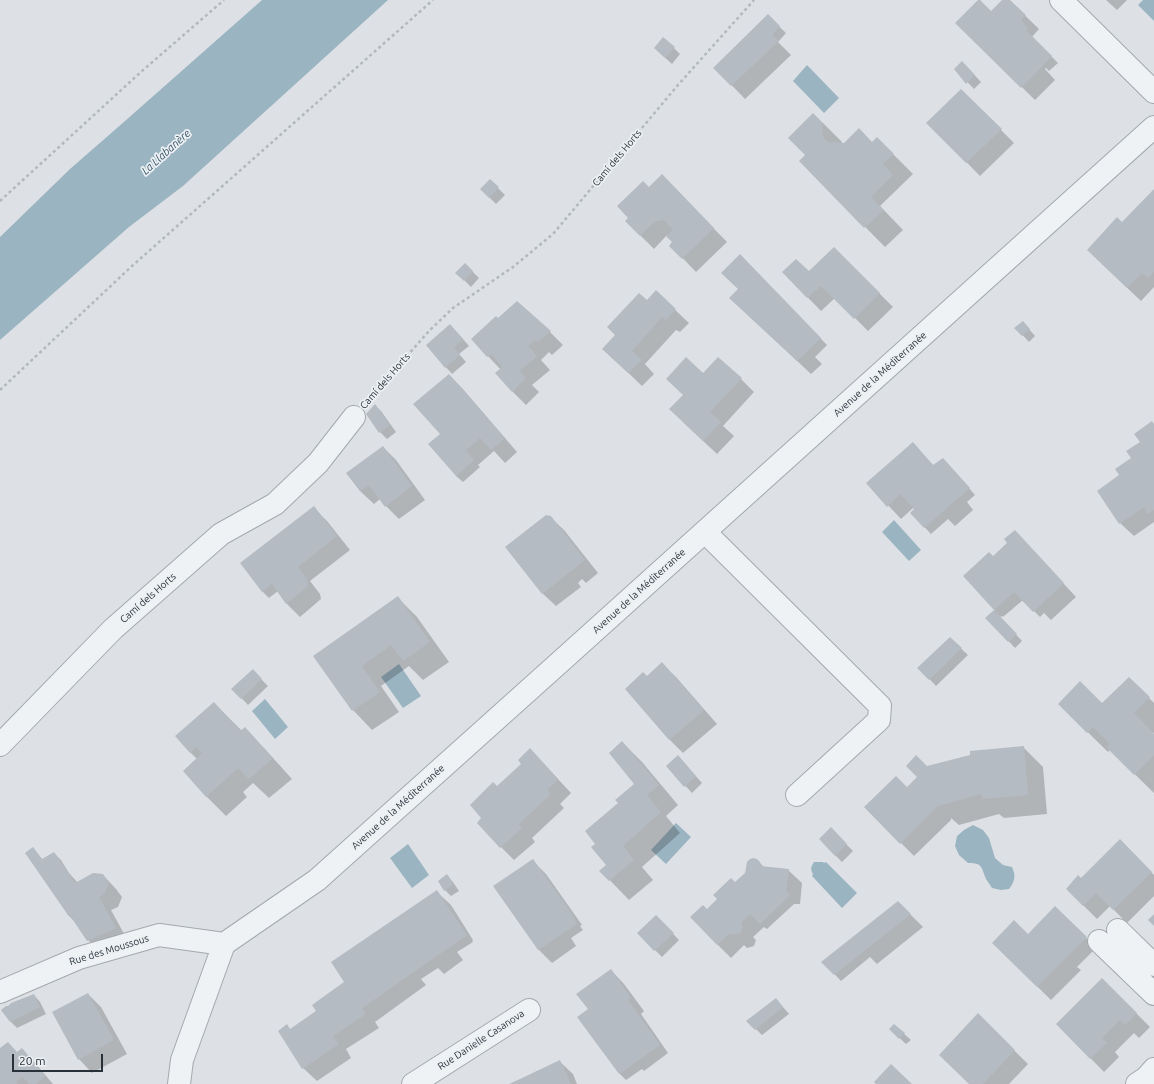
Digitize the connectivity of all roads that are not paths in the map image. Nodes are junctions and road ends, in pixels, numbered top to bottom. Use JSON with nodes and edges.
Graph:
{"nodes":[{"id":1,"x":1061,"y":0,"type":"edge"},
{"id":2,"x":1153,"y":88,"type":"edge"},
{"id":3,"x":1154,"y":127,"type":"edge"},
{"id":4,"x":354,"y":417,"type":"road end"},
{"id":5,"x":705,"y":532,"type":"junction"},
{"id":6,"x":0,"y":745,"type":"edge"},
{"id":7,"x":797,"y":795,"type":"dead end"},
{"id":8,"x":1118,"y":930,"type":"dead end"},
{"id":9,"x":1099,"y":941,"type":"dead end"},
{"id":10,"x":224,"y":944,"type":"junction"},
{"id":11,"x":1154,"y":965,"type":"edge"},
{"id":12,"x":0,"y":992,"type":"edge"},
{"id":13,"x":1154,"y":994,"type":"edge"},
{"id":14,"x":529,"y":1010,"type":"dead end"},
{"id":15,"x":1154,"y":1069,"type":"edge"},
{"id":16,"x":179,"y":1084,"type":"edge"},
{"id":17,"x":413,"y":1084,"type":"edge"},
{"id":18,"x":1137,"y":1084,"type":"edge"}],
"edges":[{"from":1,"to":2,"type":"street"},
{"from":3,"to":5,"type":"street","name":"Avenue de la Méditerranée"},
{"from":4,"to":6,"type":"street","name":"Camí dels Horts"},
{"from":5,"to":7,"type":"street"},
{"from":5,"to":10,"type":"street","name":"Avenue de la Méditerranée"},
{"from":8,"to":11,"type":"street"},
{"from":9,"to":13,"type":"street"},
{"from":10,"to":12,"type":"street","name":"Rue des Moussous"},
{"from":10,"to":16,"type":"street"},
{"from":14,"to":17,"type":"street","name":"Rue Danielle Casanova"},
{"from":15,"to":18,"type":"street"}]}
